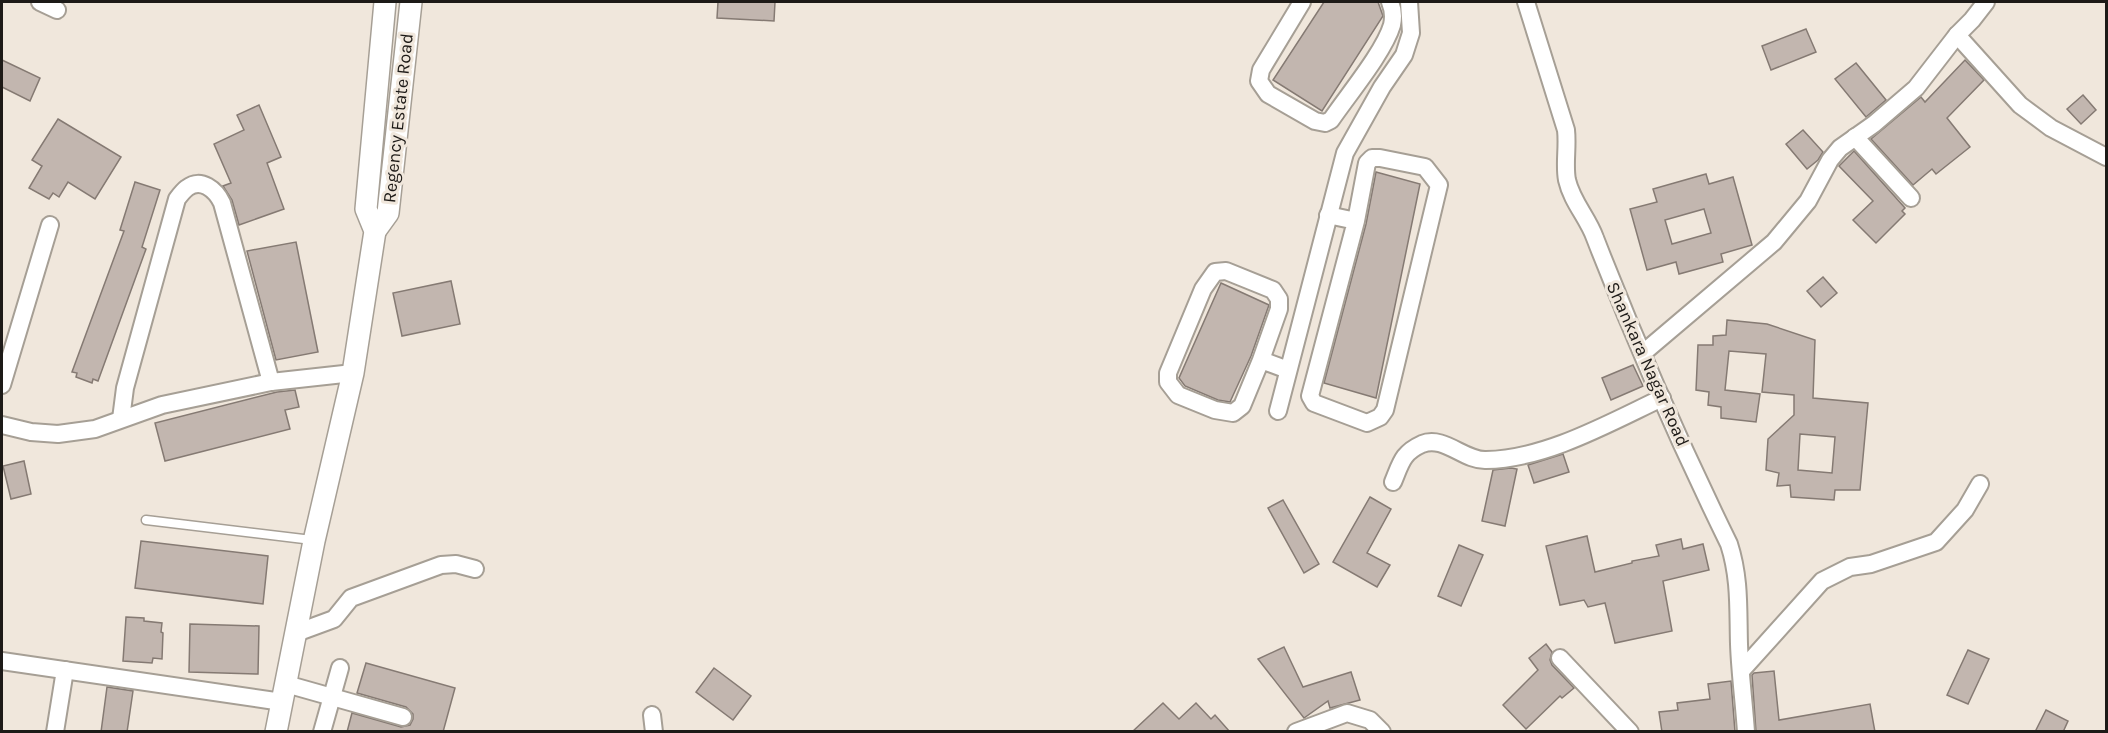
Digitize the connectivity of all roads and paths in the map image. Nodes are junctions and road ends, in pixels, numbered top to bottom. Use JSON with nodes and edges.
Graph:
{"nodes":[{"id":1,"x":40,"y":2,"type":"edge"},
{"id":2,"x":1302,"y":2,"type":"edge"},
{"id":3,"x":1390,"y":2,"type":"edge"},
{"id":4,"x":1409,"y":2,"type":"edge"},
{"id":5,"x":1526,"y":2,"type":"edge"},
{"id":6,"x":1986,"y":2,"type":"edge"},
{"id":7,"x":384,"y":9,"type":"edge"},
{"id":8,"x":57,"y":10,"type":"dead end"},
{"id":9,"x":410,"y":11,"type":"edge"},
{"id":10,"x":1957,"y":35,"type":"junction"},
{"id":11,"x":1363,"y":74,"type":"junction"},
{"id":12,"x":1382,"y":87,"type":"junction"},
{"id":13,"x":1855,"y":136,"type":"junction"},
{"id":14,"x":2106,"y":157,"type":"edge"},
{"id":15,"x":1911,"y":198,"type":"dead end"},
{"id":16,"x":1328,"y":215,"type":"junction"},
{"id":17,"x":1356,"y":221,"type":"junction"},
{"id":18,"x":51,"y":225,"type":"dead end"},
{"id":19,"x":375,"y":231,"type":"junction"},
{"id":20,"x":1643,"y":353,"type":"junction"},
{"id":21,"x":1260,"y":360,"type":"junction"},
{"id":22,"x":1288,"y":370,"type":"junction"},
{"id":23,"x":353,"y":373,"type":"junction"},
{"id":24,"x":271,"y":382,"type":"junction"},
{"id":25,"x":2,"y":386,"type":"edge"},
{"id":26,"x":1662,"y":398,"type":"junction"},
{"id":27,"x":1278,"y":411,"type":"dead end"},
{"id":28,"x":121,"y":419,"type":"junction"},
{"id":29,"x":2,"y":425,"type":"edge"},
{"id":30,"x":1393,"y":482,"type":"dead end"},
{"id":31,"x":1980,"y":484,"type":"dead end"},
{"id":32,"x":146,"y":520,"type":"dead end"},
{"id":33,"x":314,"y":541,"type":"junction"},
{"id":34,"x":475,"y":569,"type":"dead end"},
{"id":35,"x":296,"y":633,"type":"junction"},
{"id":36,"x":1560,"y":658,"type":"dead end"},
{"id":37,"x":2,"y":661,"type":"edge"},
{"id":38,"x":340,"y":668,"type":"dead end"},
{"id":39,"x":65,"y":670,"type":"junction"},
{"id":40,"x":1742,"y":670,"type":"junction"},
{"id":41,"x":284,"y":693,"type":"junction"},
{"id":42,"x":332,"y":696,"type":"junction"},
{"id":43,"x":403,"y":717,"type":"dead end"},
{"id":44,"x":56,"y":732,"type":"edge"},
{"id":45,"x":276,"y":732,"type":"edge"},
{"id":46,"x":321,"y":732,"type":"edge"},
{"id":47,"x":1296,"y":732,"type":"edge"},
{"id":48,"x":1382,"y":732,"type":"edge"},
{"id":49,"x":1630,"y":732,"type":"edge"},
{"id":50,"x":1746,"y":732,"type":"edge"}],
"edges":[{"from":1,"to":8,"type":"street"},
{"from":2,"to":11,"type":"street"},
{"from":3,"to":11,"type":"street"},
{"from":4,"to":12,"type":"street"},
{"from":5,"to":20,"type":"street","name":"Shankara Nagar Road"},
{"from":6,"to":10,"type":"street"},
{"from":7,"to":9,"type":"street"},
{"from":7,"to":19,"type":"street"},
{"from":9,"to":19,"type":"street","name":"Regency Estate Road"},
{"from":10,"to":13,"type":"street"},
{"from":10,"to":14,"type":"street"},
{"from":11,"to":12,"type":"street"},
{"from":12,"to":16,"type":"street"},
{"from":13,"to":15,"type":"street"},
{"from":13,"to":20,"type":"street"},
{"from":16,"to":17,"type":"street"},
{"from":16,"to":22,"type":"street"},
{"from":17,"to":17,"type":"street"},
{"from":18,"to":25,"type":"street"},
{"from":19,"to":23,"type":"street"},
{"from":20,"to":26,"type":"street","name":"Shankara Nagar Road"},
{"from":21,"to":21,"type":"street"},
{"from":21,"to":22,"type":"street"},
{"from":22,"to":27,"type":"street"},
{"from":23,"to":24,"type":"street"},
{"from":23,"to":33,"type":"street"},
{"from":24,"to":28,"type":"street"},
{"from":24,"to":28,"type":"street"},
{"from":26,"to":30,"type":"street"},
{"from":26,"to":40,"type":"street","name":"Shankara Nagar Road"},
{"from":28,"to":29,"type":"street"},
{"from":31,"to":40,"type":"street"},
{"from":32,"to":33,"type":"lane"},
{"from":33,"to":35,"type":"street"},
{"from":34,"to":35,"type":"street"},
{"from":35,"to":41,"type":"street"},
{"from":36,"to":49,"type":"street"},
{"from":37,"to":39,"type":"street"},
{"from":38,"to":42,"type":"street"},
{"from":39,"to":41,"type":"street"},
{"from":39,"to":44,"type":"street"},
{"from":40,"to":50,"type":"street","name":"Shankara Nagar Road"},
{"from":41,"to":42,"type":"street"},
{"from":41,"to":45,"type":"street"},
{"from":42,"to":43,"type":"street"},
{"from":42,"to":46,"type":"street"},
{"from":47,"to":48,"type":"street"}]}
